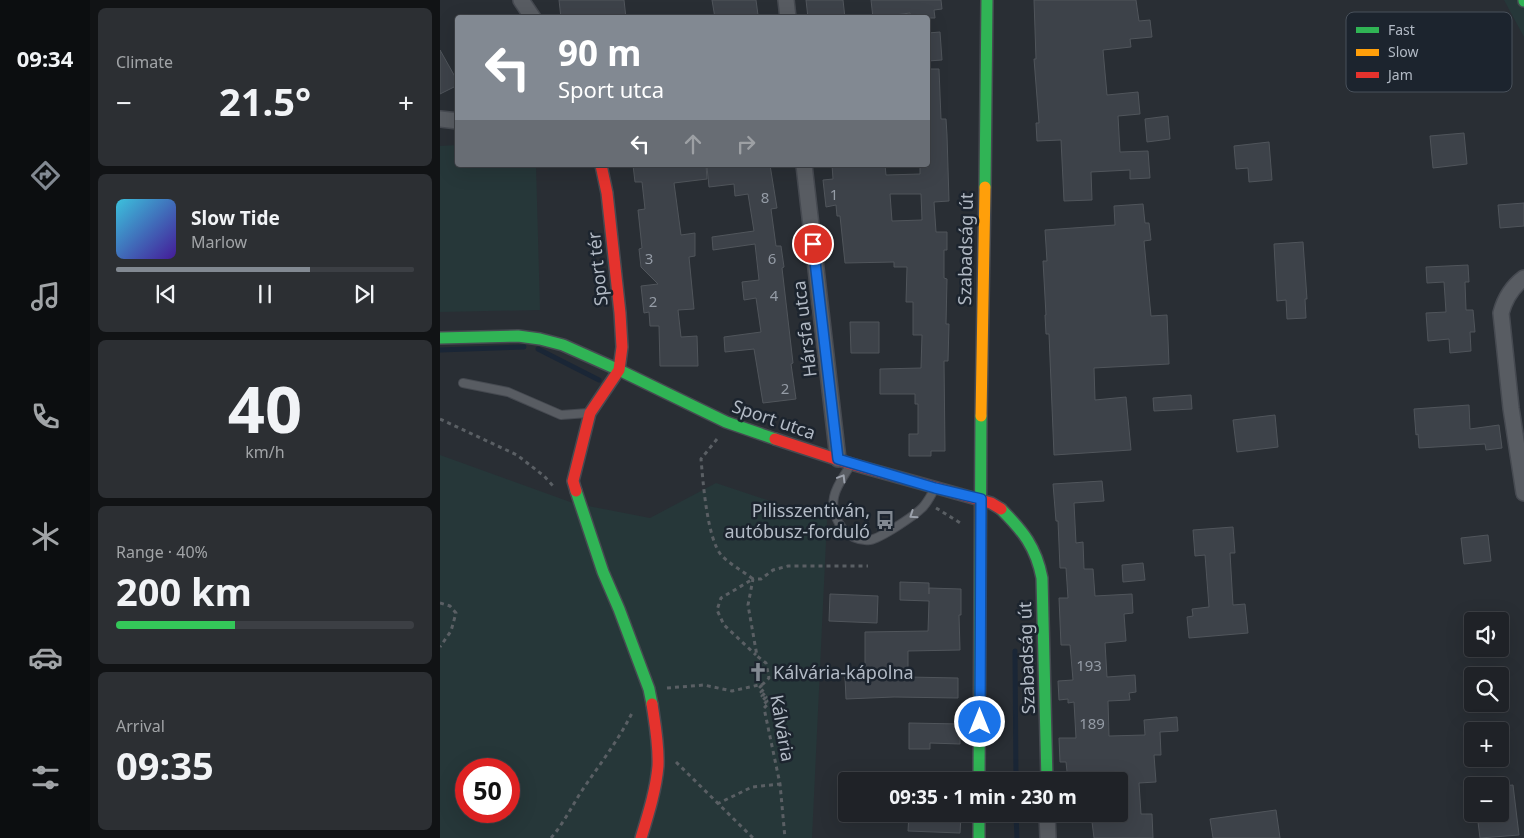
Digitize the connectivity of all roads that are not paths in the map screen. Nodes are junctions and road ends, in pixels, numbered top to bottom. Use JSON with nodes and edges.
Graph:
{"nodes":[{"id":1,"x":521,"y":0,"type":"edge"},
{"id":2,"x":786,"y":0,"type":"edge"},
{"id":3,"x":987,"y":0,"type":"edge"},
{"id":4,"x":531,"y":15,"type":"edge"},
{"id":5,"x":788,"y":15,"type":"edge"},
{"id":6,"x":440,"y":119,"type":"edge"},
{"id":7,"x":455,"y":121,"type":"edge"},
{"id":8,"x":601,"y":167,"type":"edge"},
{"id":9,"x":804,"y":167,"type":"edge"},
{"id":10,"x":1524,"y":278,"type":"edge"},
{"id":11,"x":440,"y":338,"type":"edge"},
{"id":12,"x":619,"y":370,"type":"junction"},
{"id":13,"x":463,"y":383,"type":"dead end"},
{"id":14,"x":590,"y":413,"type":"junction"},
{"id":15,"x":845,"y":462,"type":"junction"},
{"id":16,"x":935,"y":488,"type":"junction"},
{"id":17,"x":1524,"y":493,"type":"edge"},
{"id":18,"x":981,"y":499,"type":"junction"},
{"id":19,"x":979,"y":772,"type":"edge"},
{"id":20,"x":1047,"y":772,"type":"edge"},
{"id":21,"x":979,"y":822,"type":"edge"},
{"id":22,"x":1048,"y":822,"type":"edge"},
{"id":23,"x":641,"y":838,"type":"edge"},
{"id":24,"x":979,"y":838,"type":"edge"},
{"id":25,"x":1048,"y":838,"type":"edge"}],
"edges":[{"from":1,"to":4,"type":"street"},
{"from":2,"to":5,"type":"street"},
{"from":3,"to":18,"type":"street","name":"Szabadság út"},
{"from":6,"to":7,"type":"street"},
{"from":8,"to":12,"type":"street","name":"Sport tér"},
{"from":9,"to":15,"type":"street","name":"Hársfa utca"},
{"from":10,"to":17,"type":"street"},
{"from":11,"to":12,"type":"street","name":"Sport utca"},
{"from":12,"to":14,"type":"street"},
{"from":12,"to":15,"type":"street","name":"Sport utca"},
{"from":13,"to":14,"type":"lane"},
{"from":14,"to":23,"type":"street"},
{"from":15,"to":16,"type":"street","name":"Sport utca"},
{"from":16,"to":15,"type":"lane","one_way":true},
{"from":16,"to":18,"type":"street","name":"Sport utca"},
{"from":18,"to":19,"type":"street","name":"Szabadság út"},
{"from":18,"to":20,"type":"street","name":"Szabadság út"},
{"from":21,"to":24,"type":"street"},
{"from":22,"to":25,"type":"street"}]}
